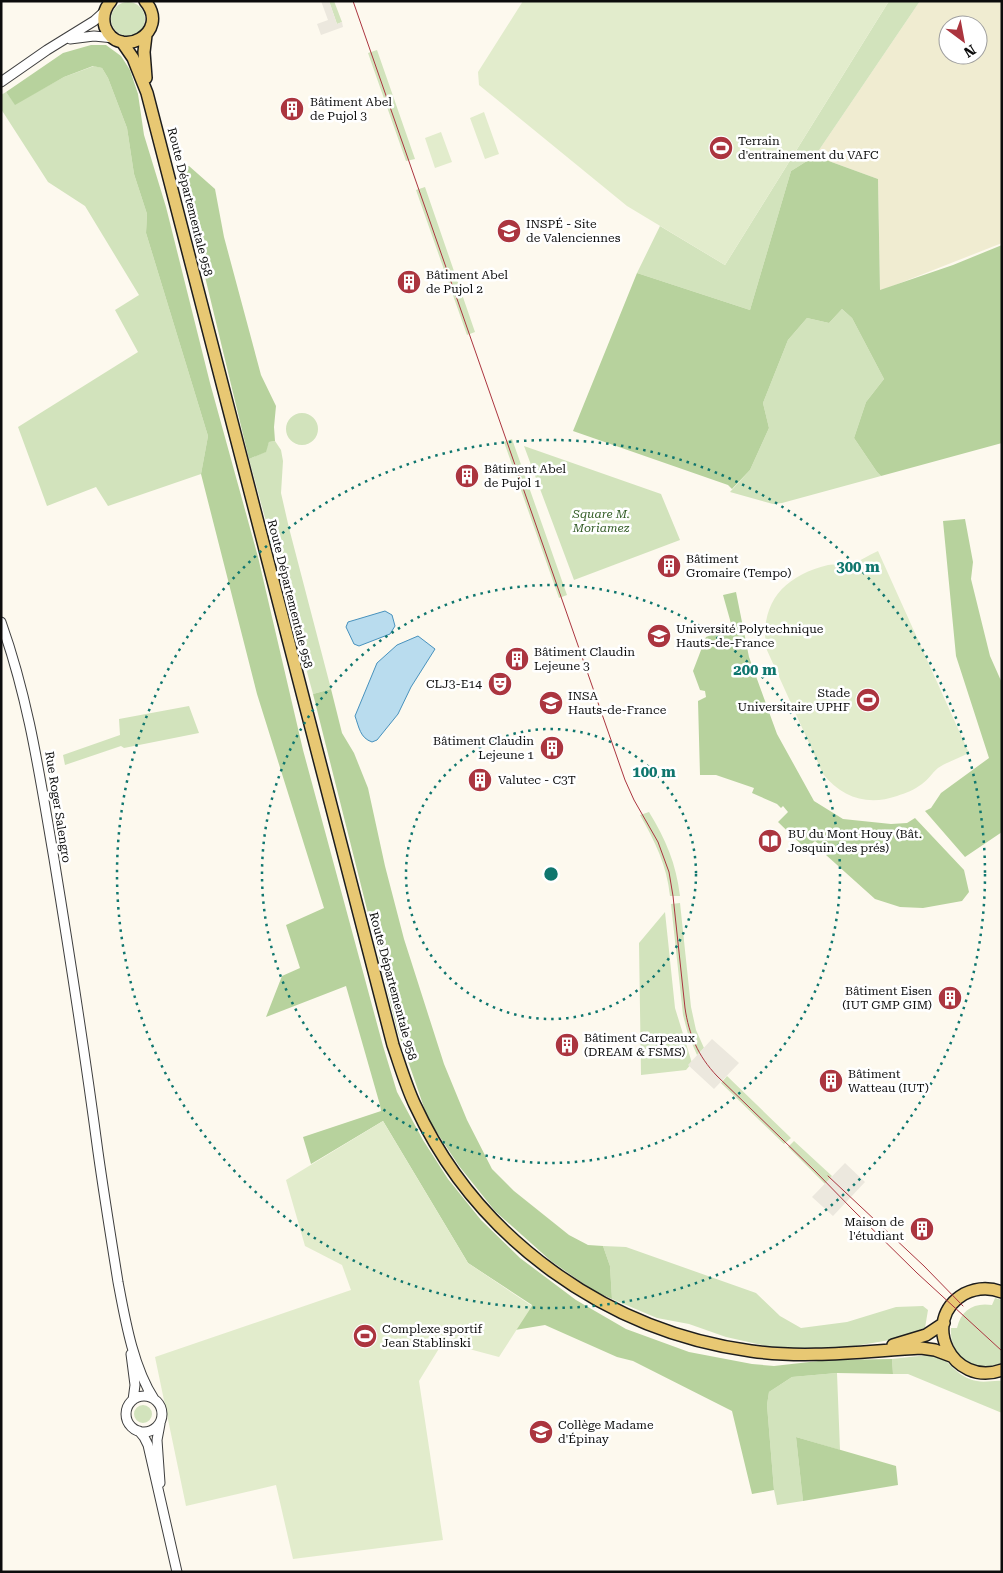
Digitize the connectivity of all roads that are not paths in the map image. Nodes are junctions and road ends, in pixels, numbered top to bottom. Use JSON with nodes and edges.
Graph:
{"nodes":[{"id":1,"x":145,"y":1,"type":"edge"},
{"id":2,"x":109,"y":4,"type":"edge"},
{"id":3,"x":146,"y":34,"type":"junction"},
{"id":4,"x":118,"y":40,"type":"junction"},
{"id":5,"x":63,"y":41,"type":"junction"},
{"id":6,"x":1,"y":82,"type":"edge"},
{"id":7,"x":147,"y":93,"type":"junction"},
{"id":8,"x":1,"y":622,"type":"edge"},
{"id":9,"x":1000,"y":1289,"type":"edge"},
{"id":10,"x":944,"y":1324,"type":"junction"},
{"id":11,"x":130,"y":1342,"type":"junction"},
{"id":12,"x":876,"y":1350,"type":"junction"},
{"id":13,"x":951,"y":1356,"type":"junction"},
{"id":14,"x":1002,"y":1370,"type":"edge"},
{"id":15,"x":988,"y":1373,"type":"junction"},
{"id":16,"x":1002,"y":1378,"type":"edge"},
{"id":17,"x":154,"y":1399,"type":"junction"},
{"id":18,"x":132,"y":1400,"type":"junction"},
{"id":19,"x":160,"y":1421,"type":"junction"},
{"id":20,"x":138,"y":1431,"type":"junction"},
{"id":21,"x":161,"y":1498,"type":"junction"},
{"id":22,"x":177,"y":1572,"type":"edge"}],
"edges":[{"from":1,"to":3,"type":"main road","name":"Route Départementale 958"},
{"from":2,"to":4,"type":"main road","name":"Route Départementale 958"},
{"from":2,"to":5,"type":"street"},
{"from":3,"to":4,"type":"main road"},
{"from":3,"to":7,"type":"main road","name":"Route Départementale 958"},
{"from":4,"to":5,"type":"street"},
{"from":4,"to":7,"type":"main road","name":"Route Départementale 958"},
{"from":5,"to":6,"type":"street"},
{"from":7,"to":12,"type":"main road","name":"Route Départementale 958"},
{"from":8,"to":11,"type":"street","name":"Rue Roger Salengro"},
{"from":9,"to":10,"type":"main road"},
{"from":10,"to":12,"type":"main road"},
{"from":10,"to":13,"type":"main road"},
{"from":11,"to":17,"type":"street"},
{"from":11,"to":18,"type":"street"},
{"from":12,"to":13,"type":"main road"},
{"from":13,"to":15,"type":"main road"},
{"from":14,"to":15,"type":"main road"},
{"from":15,"to":16,"type":"main road"},
{"from":17,"to":18,"type":"street"},
{"from":17,"to":19,"type":"street"},
{"from":18,"to":20,"type":"street"},
{"from":19,"to":20,"type":"street"},
{"from":19,"to":21,"type":"street"},
{"from":20,"to":21,"type":"street"},
{"from":21,"to":22,"type":"street"}]}
